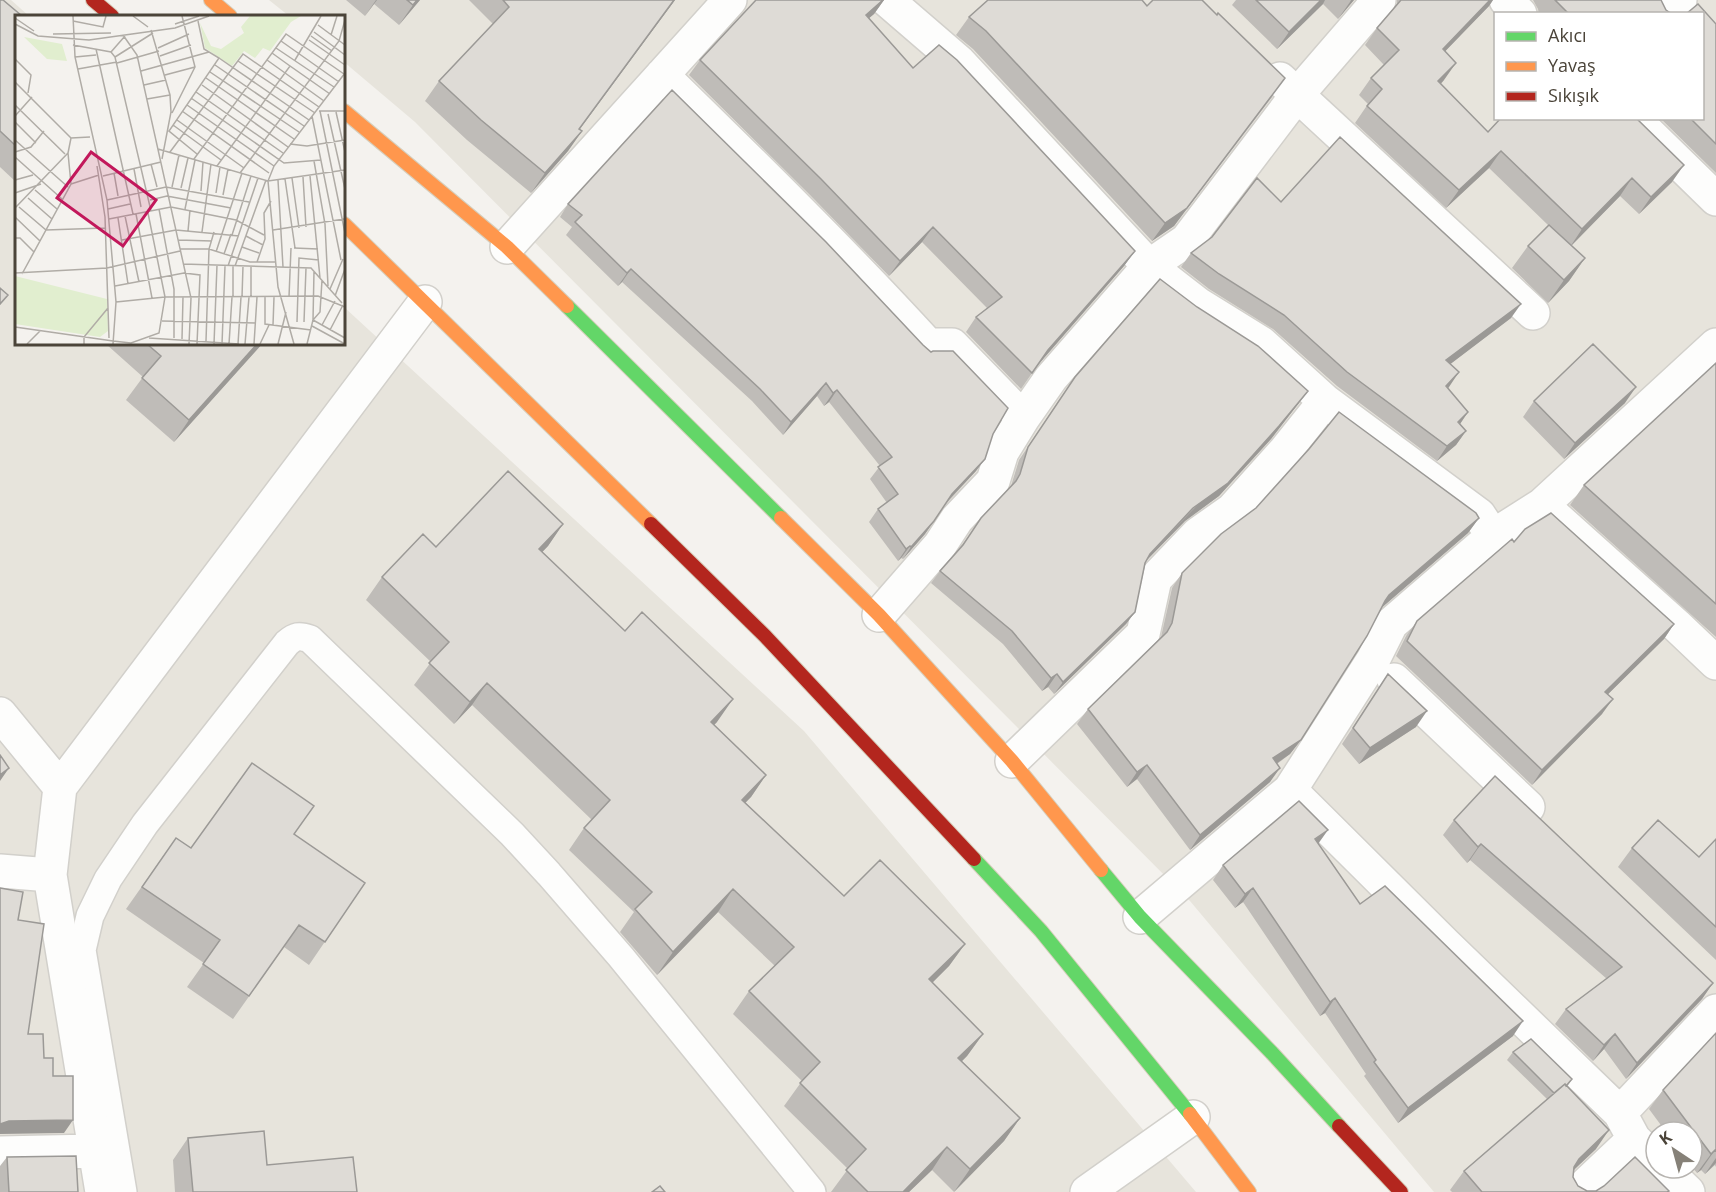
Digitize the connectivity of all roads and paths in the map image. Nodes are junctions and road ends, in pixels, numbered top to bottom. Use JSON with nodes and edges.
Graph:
{"nodes":[{"id":1,"x":93,"y":0,"type":"edge"},
{"id":2,"x":211,"y":0,"type":"edge"},
{"id":3,"x":730,"y":0,"type":"edge"},
{"id":4,"x":887,"y":0,"type":"edge"},
{"id":5,"x":1379,"y":0,"type":"edge"},
{"id":6,"x":1506,"y":0,"type":"edge"},
{"id":7,"x":1680,"y":0,"type":"edge"},
{"id":8,"x":1518,"y":12,"type":"edge"},
{"id":9,"x":1669,"y":12,"type":"edge"},
{"id":10,"x":111,"y":15,"type":"edge"},
{"id":11,"x":229,"y":15,"type":"edge"},
{"id":12,"x":1256,"y":55,"type":"edge"},
{"id":13,"x":662,"y":75,"type":"junction"},
{"id":14,"x":1297,"y":94,"type":"junction"},
{"id":15,"x":345,"y":112,"type":"edge"},
{"id":16,"x":1635,"y":120,"type":"edge"},
{"id":17,"x":1716,"y":199,"type":"edge"},
{"id":18,"x":345,"y":225,"type":"edge"},
{"id":19,"x":507,"y":247,"type":"junction"},
{"id":20,"x":1149,"y":266,"type":"junction"},
{"id":21,"x":425,"y":302,"type":"junction"},
{"id":22,"x":1533,"y":313,"type":"dead end"},
{"id":23,"x":1716,"y":345,"type":"edge"},
{"id":24,"x":1325,"y":401,"type":"junction"},
{"id":25,"x":1023,"y":417,"type":"junction"},
{"id":26,"x":1542,"y":505,"type":"junction"},
{"id":27,"x":1493,"y":536,"type":"junction"},
{"id":28,"x":879,"y":615,"type":"junction"},
{"id":29,"x":1373,"y":660,"type":"junction"},
{"id":30,"x":1716,"y":663,"type":"edge"},
{"id":31,"x":0,"y":714,"type":"edge"},
{"id":32,"x":1012,"y":761,"type":"junction"},
{"id":33,"x":60,"y":787,"type":"junction"},
{"id":34,"x":1290,"y":790,"type":"junction"},
{"id":35,"x":1553,"y":831,"type":"edge"},
{"id":36,"x":0,"y":871,"type":"edge"},
{"id":37,"x":50,"y":875,"type":"junction"},
{"id":38,"x":1140,"y":917,"type":"junction"},
{"id":39,"x":1716,"y":1011,"type":"edge"},
{"id":40,"x":1192,"y":1117,"type":"junction"},
{"id":41,"x":1637,"y":1138,"type":"edge"},
{"id":42,"x":94,"y":1151,"type":"junction"},
{"id":43,"x":0,"y":1153,"type":"edge"},
{"id":44,"x":1676,"y":1180,"type":"edge"},
{"id":45,"x":102,"y":1192,"type":"edge"},
{"id":46,"x":123,"y":1192,"type":"edge"},
{"id":47,"x":812,"y":1192,"type":"edge"},
{"id":48,"x":1087,"y":1192,"type":"edge"},
{"id":49,"x":1249,"y":1192,"type":"edge"},
{"id":50,"x":1401,"y":1192,"type":"edge"},
{"id":51,"x":1578,"y":1192,"type":"edge"},
{"id":52,"x":1688,"y":1192,"type":"edge"}],
"edges":[{"from":1,"to":10,"type":"main road"},
{"from":2,"to":11,"type":"main road"},
{"from":3,"to":13,"type":"street"},
{"from":4,"to":20,"type":"street"},
{"from":5,"to":14,"type":"street"},
{"from":6,"to":8,"type":"street"},
{"from":7,"to":9,"type":"street"},
{"from":12,"to":14,"type":"street"},
{"from":13,"to":19,"type":"street"},
{"from":13,"to":25,"type":"street"},
{"from":14,"to":20,"type":"street"},
{"from":14,"to":22,"type":"street"},
{"from":15,"to":19,"type":"main road"},
{"from":16,"to":17,"type":"street"},
{"from":18,"to":21,"type":"main road"},
{"from":19,"to":28,"type":"main road"},
{"from":20,"to":24,"type":"street"},
{"from":20,"to":25,"type":"street"},
{"from":21,"to":33,"type":"street"},
{"from":21,"to":40,"type":"main road"},
{"from":23,"to":26,"type":"street"},
{"from":24,"to":27,"type":"street"},
{"from":24,"to":32,"type":"street"},
{"from":25,"to":28,"type":"street"},
{"from":26,"to":27,"type":"street"},
{"from":26,"to":30,"type":"street"},
{"from":27,"to":29,"type":"street"},
{"from":28,"to":32,"type":"main road"},
{"from":29,"to":34,"type":"street"},
{"from":29,"to":35,"type":"street"},
{"from":31,"to":33,"type":"street"},
{"from":32,"to":38,"type":"main road"},
{"from":33,"to":37,"type":"street"},
{"from":34,"to":38,"type":"street"},
{"from":34,"to":41,"type":"street"},
{"from":36,"to":37,"type":"street"},
{"from":37,"to":42,"type":"street"},
{"from":38,"to":50,"type":"main road"},
{"from":39,"to":41,"type":"street"},
{"from":40,"to":48,"type":"street"},
{"from":40,"to":49,"type":"main road"},
{"from":41,"to":51,"type":"street"},
{"from":42,"to":43,"type":"street"},
{"from":42,"to":45,"type":"street"},
{"from":44,"to":52,"type":"street"},
{"from":46,"to":47,"type":"lane"}]}
